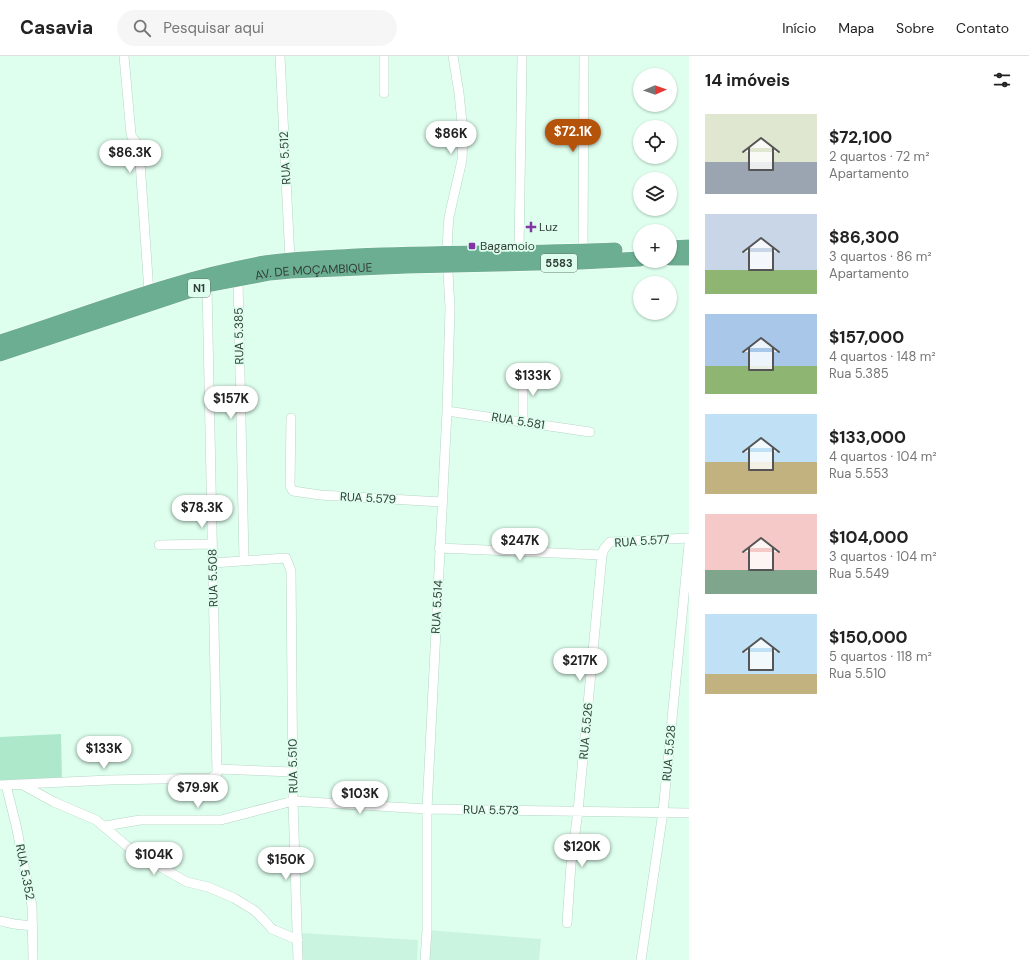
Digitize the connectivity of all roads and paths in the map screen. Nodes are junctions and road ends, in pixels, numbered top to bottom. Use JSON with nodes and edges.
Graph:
{"nodes":[{"id":1,"x":124,"y":56,"type":"edge"},
{"id":2,"x":280,"y":56,"type":"edge"},
{"id":3,"x":384,"y":56,"type":"edge"},
{"id":4,"x":453,"y":56,"type":"edge"},
{"id":5,"x":522,"y":56,"type":"edge"},
{"id":6,"x":584,"y":56,"type":"edge"},
{"id":7,"x":384,"y":93,"type":"dead end"},
{"id":8,"x":689,"y":247,"type":"edge"},
{"id":9,"x":677,"y":248,"type":"edge"},
{"id":10,"x":633,"y":249,"type":"edge"},
{"id":11,"x":583,"y":251,"type":"junction"},
{"id":12,"x":519,"y":252,"type":"junction"},
{"id":13,"x":406,"y":258,"type":"junction"},
{"id":14,"x":677,"y":258,"type":"edge"},
{"id":15,"x":689,"y":258,"type":"edge"},
{"id":16,"x":633,"y":259,"type":"edge"},
{"id":17,"x":290,"y":260,"type":"junction"},
{"id":18,"x":447,"y":260,"type":"junction"},
{"id":19,"x":238,"y":280,"type":"junction"},
{"id":20,"x":207,"y":285,"type":"junction"},
{"id":21,"x":149,"y":293,"type":"junction"},
{"id":22,"x":0,"y":342,"type":"edge"},
{"id":23,"x":0,"y":354,"type":"edge"},
{"id":24,"x":523,"y":373,"type":"dead end"},
{"id":25,"x":447,"y":411,"type":"junction"},
{"id":26,"x":291,"y":418,"type":"dead end"},
{"id":27,"x":523,"y":422,"type":"junction"},
{"id":28,"x":590,"y":432,"type":"dead end"},
{"id":29,"x":442,"y":502,"type":"junction"},
{"id":30,"x":689,"y":538,"type":"edge"},
{"id":31,"x":212,"y":544,"type":"junction"},
{"id":32,"x":689,"y":544,"type":"edge"},
{"id":33,"x":159,"y":545,"type":"dead end"},
{"id":34,"x":439,"y":548,"type":"junction"},
{"id":35,"x":602,"y":555,"type":"junction"},
{"id":36,"x":244,"y":560,"type":"junction"},
{"id":37,"x":213,"y":563,"type":"junction"},
{"id":38,"x":217,"y":772,"type":"junction"},
{"id":39,"x":293,"y":772,"type":"junction"},
{"id":40,"x":3,"y":785,"type":"edge"},
{"id":41,"x":23,"y":785,"type":"junction"},
{"id":42,"x":293,"y":801,"type":"junction"},
{"id":43,"x":427,"y":809,"type":"junction"},
{"id":44,"x":578,"y":811,"type":"junction"},
{"id":45,"x":663,"y":812,"type":"junction"},
{"id":46,"x":689,"y":813,"type":"edge"},
{"id":47,"x":106,"y":826,"type":"junction"},
{"id":48,"x":0,"y":921,"type":"edge"},
{"id":49,"x":567,"y":923,"type":"dead end"},
{"id":50,"x":33,"y":926,"type":"junction"},
{"id":51,"x":298,"y":940,"type":"junction"},
{"id":52,"x":33,"y":960,"type":"edge"},
{"id":53,"x":298,"y":960,"type":"edge"},
{"id":54,"x":425,"y":960,"type":"edge"},
{"id":55,"x":641,"y":960,"type":"edge"}],
"edges":[{"from":1,"to":21,"type":"street"},
{"from":2,"to":17,"type":"street","name":"RUA 5.512"},
{"from":3,"to":7,"type":"street"},
{"from":4,"to":18,"type":"street","name":"RUA 5.514"},
{"from":5,"to":12,"type":"street"},
{"from":6,"to":11,"type":"street"},
{"from":8,"to":9,"type":"highway"},
{"from":10,"to":11,"type":"highway","name":"AV. DE MOÇAMBIQUE","number":"5583"},
{"from":11,"to":12,"type":"highway","name":"AV. DE MOÇAMBIQUE","number":"5583"},
{"from":12,"to":18,"type":"highway","name":"AV. DE MOÇAMBIQUE","number":"5583"},
{"from":13,"to":17,"type":"highway","name":"AV. DE MOÇAMBIQUE","number":"N1"},
{"from":13,"to":18,"type":"highway","name":"AV. DE MOÇAMBIQUE","number":"5583"},
{"from":13,"to":19,"type":"highway","name":"AV. DE MOÇAMBIQUE","number":"N1"},
{"from":14,"to":15,"type":"highway"},
{"from":16,"to":18,"type":"highway","name":"AV. DE MOÇAMBIQUE","number":"5583"},
{"from":17,"to":21,"type":"highway","name":"AV. DE MOÇAMBIQUE","number":"N1"},
{"from":18,"to":25,"type":"street","name":"RUA 5.514"},
{"from":19,"to":20,"type":"highway","name":"AV. DE MOÇAMBIQUE","number":"N1"},
{"from":19,"to":36,"type":"street","name":"RUA 5.385"},
{"from":20,"to":23,"type":"highway","name":"AV. DE MOÇAMBIQUE","number":"N1"},
{"from":20,"to":31,"type":"street","name":"RUA 5.508"},
{"from":21,"to":22,"type":"highway","name":"AV. DE MOÇAMBIQUE","number":"N1"},
{"from":24,"to":27,"type":"street"},
{"from":25,"to":27,"type":"street","name":"RUA 5.581"},
{"from":25,"to":29,"type":"street","name":"RUA 5.514"},
{"from":26,"to":29,"type":"street","name":"RUA 5.579"},
{"from":27,"to":28,"type":"street","name":"RUA 5.581"},
{"from":29,"to":34,"type":"street","name":"RUA 5.514"},
{"from":30,"to":35,"type":"street","name":"RUA 5.577"},
{"from":31,"to":33,"type":"street"},
{"from":31,"to":37,"type":"street","name":"RUA 5.508"},
{"from":32,"to":45,"type":"street","name":"RUA 5.528"},
{"from":34,"to":35,"type":"street"},
{"from":34,"to":43,"type":"street","name":"RUA 5.514"},
{"from":35,"to":44,"type":"street","name":"RUA 5.526"},
{"from":36,"to":37,"type":"street"},
{"from":36,"to":39,"type":"street","name":"RUA 5.510"},
{"from":37,"to":38,"type":"street","name":"RUA 5.508"},
{"from":38,"to":39,"type":"street"},
{"from":38,"to":41,"type":"street"},
{"from":39,"to":42,"type":"street","name":"RUA 5.510"},
{"from":40,"to":41,"type":"street"},
{"from":40,"to":50,"type":"street","name":"RUA 5.352"},
{"from":41,"to":47,"type":"street"},
{"from":42,"to":43,"type":"street","name":"RUA 5.573"},
{"from":42,"to":47,"type":"street","name":"RUA 5.573"},
{"from":42,"to":51,"type":"street","name":"RUA 5.510"},
{"from":43,"to":44,"type":"street","name":"RUA 5.573"},
{"from":43,"to":54,"type":"street","name":"RUA 5.514"},
{"from":44,"to":45,"type":"street","name":"RUA 5.573"},
{"from":44,"to":49,"type":"street","name":"RUA 5.526"},
{"from":45,"to":46,"type":"street","name":"RUA 5.573"},
{"from":45,"to":55,"type":"street","name":"RUA 5.528"},
{"from":47,"to":51,"type":"street"},
{"from":48,"to":50,"type":"street"},
{"from":50,"to":52,"type":"street","name":"RUA 5.352"},
{"from":51,"to":53,"type":"street","name":"RUA 5.510"}]}
